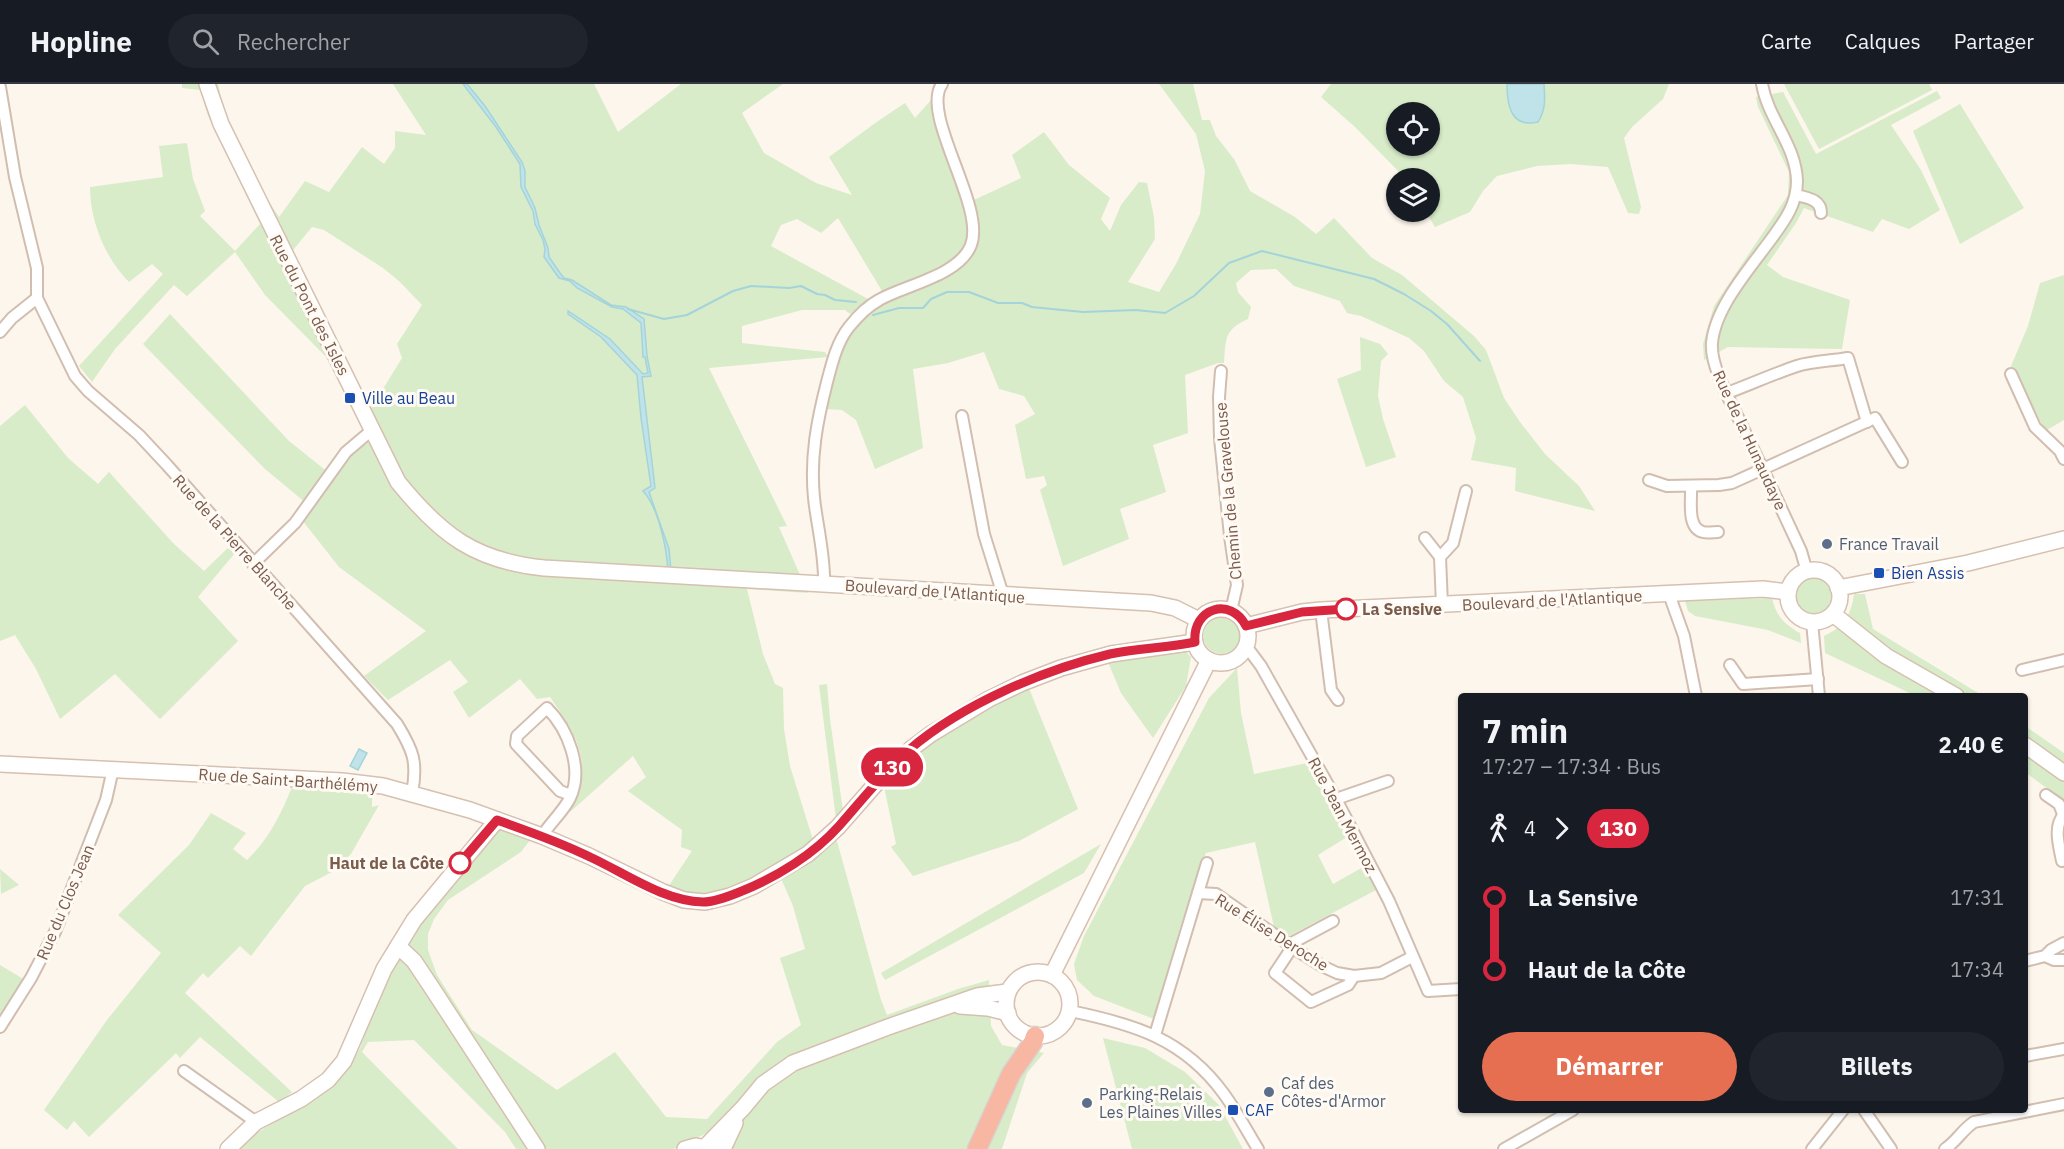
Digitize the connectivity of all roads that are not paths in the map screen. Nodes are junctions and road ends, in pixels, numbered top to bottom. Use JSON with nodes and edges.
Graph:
{"nodes":[{"id":1,"x":207,"y":84,"type":"edge"},
{"id":2,"x":942,"y":84,"type":"edge"},
{"id":3,"x":1762,"y":84,"type":"edge"},
{"id":4,"x":0,"y":87,"type":"edge"},
{"id":5,"x":1796,"y":195,"type":"junction"},
{"id":6,"x":1821,"y":213,"type":"dead end"},
{"id":7,"x":37,"y":298,"type":"junction"},
{"id":8,"x":0,"y":332,"type":"edge"},
{"id":9,"x":1221,"y":371,"type":"dead end"},
{"id":10,"x":2011,"y":374,"type":"dead end"},
{"id":11,"x":1727,"y":393,"type":"junction"},
{"id":12,"x":962,"y":416,"type":"dead end"},
{"id":13,"x":1867,"y":422,"type":"junction"},
{"id":14,"x":372,"y":430,"type":"junction"},
{"id":15,"x":2064,"y":459,"type":"edge"},
{"id":16,"x":1902,"y":462,"type":"dead end"},
{"id":17,"x":1763,"y":469,"type":"junction"},
{"id":18,"x":1649,"y":480,"type":"dead end"},
{"id":19,"x":1691,"y":486,"type":"junction"},
{"id":20,"x":1466,"y":491,"type":"dead end"},
{"id":21,"x":1718,"y":532,"type":"dead end"},
{"id":22,"x":1425,"y":538,"type":"dead end"},
{"id":23,"x":2064,"y":538,"type":"edge"},
{"id":24,"x":1440,"y":557,"type":"junction"},
{"id":25,"x":253,"y":564,"type":"junction"},
{"id":26,"x":1807,"y":572,"type":"junction"},
{"id":27,"x":668,"y":575,"type":"joint"},
{"id":28,"x":824,"y":584,"type":"junction"},
{"id":29,"x":1838,"y":588,"type":"junction"},
{"id":30,"x":1788,"y":592,"type":"junction"},
{"id":31,"x":1669,"y":594,"type":"junction"},
{"id":32,"x":1003,"y":595,"type":"junction"},
{"id":33,"x":1442,"y":605,"type":"junction"},
{"id":34,"x":1321,"y":610,"type":"junction"},
{"id":35,"x":1231,"y":611,"type":"junction"},
{"id":36,"x":1833,"y":614,"type":"junction"},
{"id":37,"x":1199,"y":620,"type":"junction"},
{"id":38,"x":1812,"y":622,"type":"junction"},
{"id":39,"x":1246,"y":626,"type":"junction"},
{"id":40,"x":1195,"y":642,"type":"junction"},
{"id":41,"x":1246,"y":646,"type":"junction"},
{"id":42,"x":1209,"y":660,"type":"junction"},
{"id":43,"x":2064,"y":660,"type":"edge"},
{"id":44,"x":1730,"y":664,"type":"dead end"},
{"id":45,"x":2022,"y":670,"type":"dead end"},
{"id":46,"x":1818,"y":679,"type":"junction"},
{"id":47,"x":1695,"y":693,"type":"edge"},
{"id":48,"x":1819,"y":693,"type":"edge"},
{"id":49,"x":1951,"y":693,"type":"edge"},
{"id":50,"x":1338,"y":700,"type":"dead end"},
{"id":51,"x":2028,"y":747,"type":"edge"},
{"id":52,"x":0,"y":765,"type":"edge"},
{"id":53,"x":113,"y":770,"type":"junction"},
{"id":54,"x":2064,"y":773,"type":"edge"},
{"id":55,"x":1388,"y":781,"type":"dead end"},
{"id":56,"x":412,"y":793,"type":"junction"},
{"id":57,"x":571,"y":795,"type":"junction"},
{"id":58,"x":2046,"y":795,"type":"dead end"},
{"id":59,"x":1335,"y":799,"type":"junction"},
{"id":60,"x":2064,"y":814,"type":"edge"},
{"id":61,"x":497,"y":820,"type":"junction"},
{"id":62,"x":542,"y":836,"type":"junction"},
{"id":63,"x":2062,"y":861,"type":"dead end"},
{"id":64,"x":1207,"y":863,"type":"dead end"},
{"id":65,"x":1198,"y":893,"type":"junction"},
{"id":66,"x":1333,"y":921,"type":"dead end"},
{"id":67,"x":2064,"y":943,"type":"edge"},
{"id":68,"x":1290,"y":944,"type":"junction"},
{"id":69,"x":398,"y":946,"type":"junction"},
{"id":70,"x":2045,"y":956,"type":"junction"},
{"id":71,"x":1412,"y":957,"type":"junction"},
{"id":72,"x":2028,"y":960,"type":"edge"},
{"id":73,"x":2064,"y":960,"type":"edge"},
{"id":74,"x":1052,"y":975,"type":"junction"},
{"id":75,"x":1354,"y":976,"type":"junction"},
{"id":76,"x":1458,"y":989,"type":"edge"},
{"id":77,"x":1007,"y":992,"type":"junction"},
{"id":78,"x":954,"y":1004,"type":"junction"},
{"id":79,"x":1070,"y":1011,"type":"junction"},
{"id":80,"x":1008,"y":1013,"type":"junction"},
{"id":81,"x":0,"y":1027,"type":"edge"},
{"id":82,"x":1155,"y":1035,"type":"junction"},
{"id":83,"x":1035,"y":1036,"type":"junction"},
{"id":84,"x":2064,"y":1052,"type":"edge"},
{"id":85,"x":2028,"y":1056,"type":"edge"},
{"id":86,"x":184,"y":1071,"type":"dead end"},
{"id":87,"x":2064,"y":1104,"type":"edge"},
{"id":88,"x":743,"y":1108,"type":"junction"},
{"id":89,"x":2028,"y":1111,"type":"edge"},
{"id":90,"x":1567,"y":1113,"type":"edge"},
{"id":91,"x":1841,"y":1113,"type":"edge"},
{"id":92,"x":1866,"y":1113,"type":"edge"},
{"id":93,"x":2019,"y":1113,"type":"edge"},
{"id":94,"x":256,"y":1122,"type":"junction"},
{"id":95,"x":1959,"y":1145,"type":"edge"},
{"id":96,"x":707,"y":1148,"type":"edge"},
{"id":97,"x":228,"y":1149,"type":"edge"},
{"id":98,"x":537,"y":1149,"type":"edge"},
{"id":99,"x":685,"y":1149,"type":"edge"},
{"id":100,"x":723,"y":1149,"type":"edge"},
{"id":101,"x":977,"y":1149,"type":"edge"},
{"id":102,"x":1258,"y":1149,"type":"edge"},
{"id":103,"x":1504,"y":1149,"type":"edge"},
{"id":104,"x":1812,"y":1149,"type":"edge"},
{"id":105,"x":1891,"y":1149,"type":"edge"},
{"id":106,"x":1945,"y":1149,"type":"edge"}],
"edges":[{"from":1,"to":14,"type":"main road","name":"Rue du Pont des Isles"},
{"from":2,"to":28,"type":"street"},
{"from":3,"to":5,"type":"street","name":"Rue de la Hunaudaye"},
{"from":4,"to":7,"type":"street"},
{"from":5,"to":6,"type":"street"},
{"from":5,"to":11,"type":"street","name":"Rue de la Hunaudaye"},
{"from":7,"to":8,"type":"street"},
{"from":7,"to":25,"type":"street","name":"Rue de la Pierre Blanche"},
{"from":9,"to":35,"type":"street","name":"Chemin de la Gravelouse"},
{"from":10,"to":15,"type":"street"},
{"from":11,"to":13,"type":"street"},
{"from":11,"to":17,"type":"street","name":"Rue de la Hunaudaye"},
{"from":12,"to":32,"type":"street"},
{"from":13,"to":16,"type":"street"},
{"from":13,"to":17,"type":"street"},
{"from":14,"to":25,"type":"street"},
{"from":14,"to":27,"type":"main road","name":"Rue du Pont des Isles"},
{"from":17,"to":19,"type":"street"},
{"from":17,"to":26,"type":"street","name":"Rue de la Hunaudaye"},
{"from":18,"to":19,"type":"street"},
{"from":19,"to":21,"type":"street"},
{"from":20,"to":24,"type":"street"},
{"from":22,"to":24,"type":"street"},
{"from":23,"to":29,"type":"main road"},
{"from":24,"to":33,"type":"street"},
{"from":25,"to":56,"type":"street","name":"Rue de la Pierre Blanche"},
{"from":26,"to":29,"type":"main road"},
{"from":26,"to":30,"type":"main road"},
{"from":27,"to":28,"type":"main road","name":"Boulevard de l'Atlantique"},
{"from":28,"to":32,"type":"main road","name":"Boulevard de l'Atlantique"},
{"from":29,"to":36,"type":"main road"},
{"from":30,"to":31,"type":"main road","name":"Boulevard de l'Atlantique"},
{"from":30,"to":38,"type":"main road"},
{"from":31,"to":33,"type":"main road","name":"Boulevard de l'Atlantique"},
{"from":31,"to":47,"type":"street"},
{"from":32,"to":37,"type":"main road","name":"Boulevard de l'Atlantique"},
{"from":33,"to":34,"type":"main road","name":"Boulevard de l'Atlantique"},
{"from":34,"to":39,"type":"main road","name":"Boulevard de l'Atlantique"},
{"from":34,"to":50,"type":"street"},
{"from":35,"to":37,"type":"main road"},
{"from":35,"to":39,"type":"main road"},
{"from":36,"to":38,"type":"main road"},
{"from":36,"to":49,"type":"main road"},
{"from":37,"to":40,"type":"main road"},
{"from":38,"to":46,"type":"street"},
{"from":39,"to":41,"type":"main road"},
{"from":40,"to":42,"type":"main road"},
{"from":40,"to":62,"type":"main road","name":"Rue de Saint-Barthélémy"},
{"from":41,"to":42,"type":"main road"},
{"from":41,"to":59,"type":"street","name":"Rue Jean Mermoz"},
{"from":42,"to":74,"type":"main road"},
{"from":43,"to":45,"type":"street"},
{"from":44,"to":46,"type":"street"},
{"from":46,"to":48,"type":"street"},
{"from":51,"to":54,"type":"main road"},
{"from":52,"to":53,"type":"main road","name":"Rue de Saint-Barthélémy"},
{"from":53,"to":56,"type":"main road","name":"Rue de Saint-Barthélémy"},
{"from":53,"to":81,"type":"street","name":"Rue du Clos Jean"},
{"from":55,"to":59,"type":"street"},
{"from":56,"to":61,"type":"main road","name":"Rue de Saint-Barthélémy"},
{"from":57,"to":57,"type":"street"},
{"from":57,"to":62,"type":"street"},
{"from":58,"to":60,"type":"street"},
{"from":59,"to":71,"type":"street","name":"Rue Jean Mermoz"},
{"from":60,"to":63,"type":"street"},
{"from":61,"to":62,"type":"main road","name":"Rue de Saint-Barthélémy"},
{"from":61,"to":69,"type":"main road"},
{"from":64,"to":65,"type":"street"},
{"from":65,"to":68,"type":"street","name":"Rue Élise Deroche"},
{"from":65,"to":82,"type":"street"},
{"from":66,"to":68,"type":"street"},
{"from":67,"to":70,"type":"street"},
{"from":68,"to":75,"type":"street","name":"Rue Élise Deroche"},
{"from":68,"to":75,"type":"street"},
{"from":69,"to":94,"type":"main road"},
{"from":69,"to":98,"type":"main road"},
{"from":70,"to":72,"type":"street"},
{"from":70,"to":73,"type":"street"},
{"from":71,"to":75,"type":"street","name":"Rue Élise Deroche"},
{"from":71,"to":76,"type":"street","name":"Rue Jean Mermoz"},
{"from":74,"to":77,"type":"main road"},
{"from":74,"to":79,"type":"main road"},
{"from":77,"to":78,"type":"main road"},
{"from":77,"to":80,"type":"main road"},
{"from":78,"to":80,"type":"main road"},
{"from":78,"to":88,"type":"main road"},
{"from":79,"to":82,"type":"street"},
{"from":79,"to":83,"type":"main road"},
{"from":80,"to":83,"type":"main road"},
{"from":82,"to":102,"type":"street"},
{"from":83,"to":101,"type":"highway"},
{"from":84,"to":85,"type":"street"},
{"from":86,"to":94,"type":"street"},
{"from":87,"to":89,"type":"street"},
{"from":88,"to":96,"type":"main road"},
{"from":88,"to":100,"type":"main road"},
{"from":90,"to":103,"type":"street"},
{"from":91,"to":104,"type":"street"},
{"from":92,"to":105,"type":"street"},
{"from":93,"to":95,"type":"street"},
{"from":94,"to":97,"type":"main road"},
{"from":95,"to":106,"type":"street"},
{"from":96,"to":99,"type":"main road"}]}
